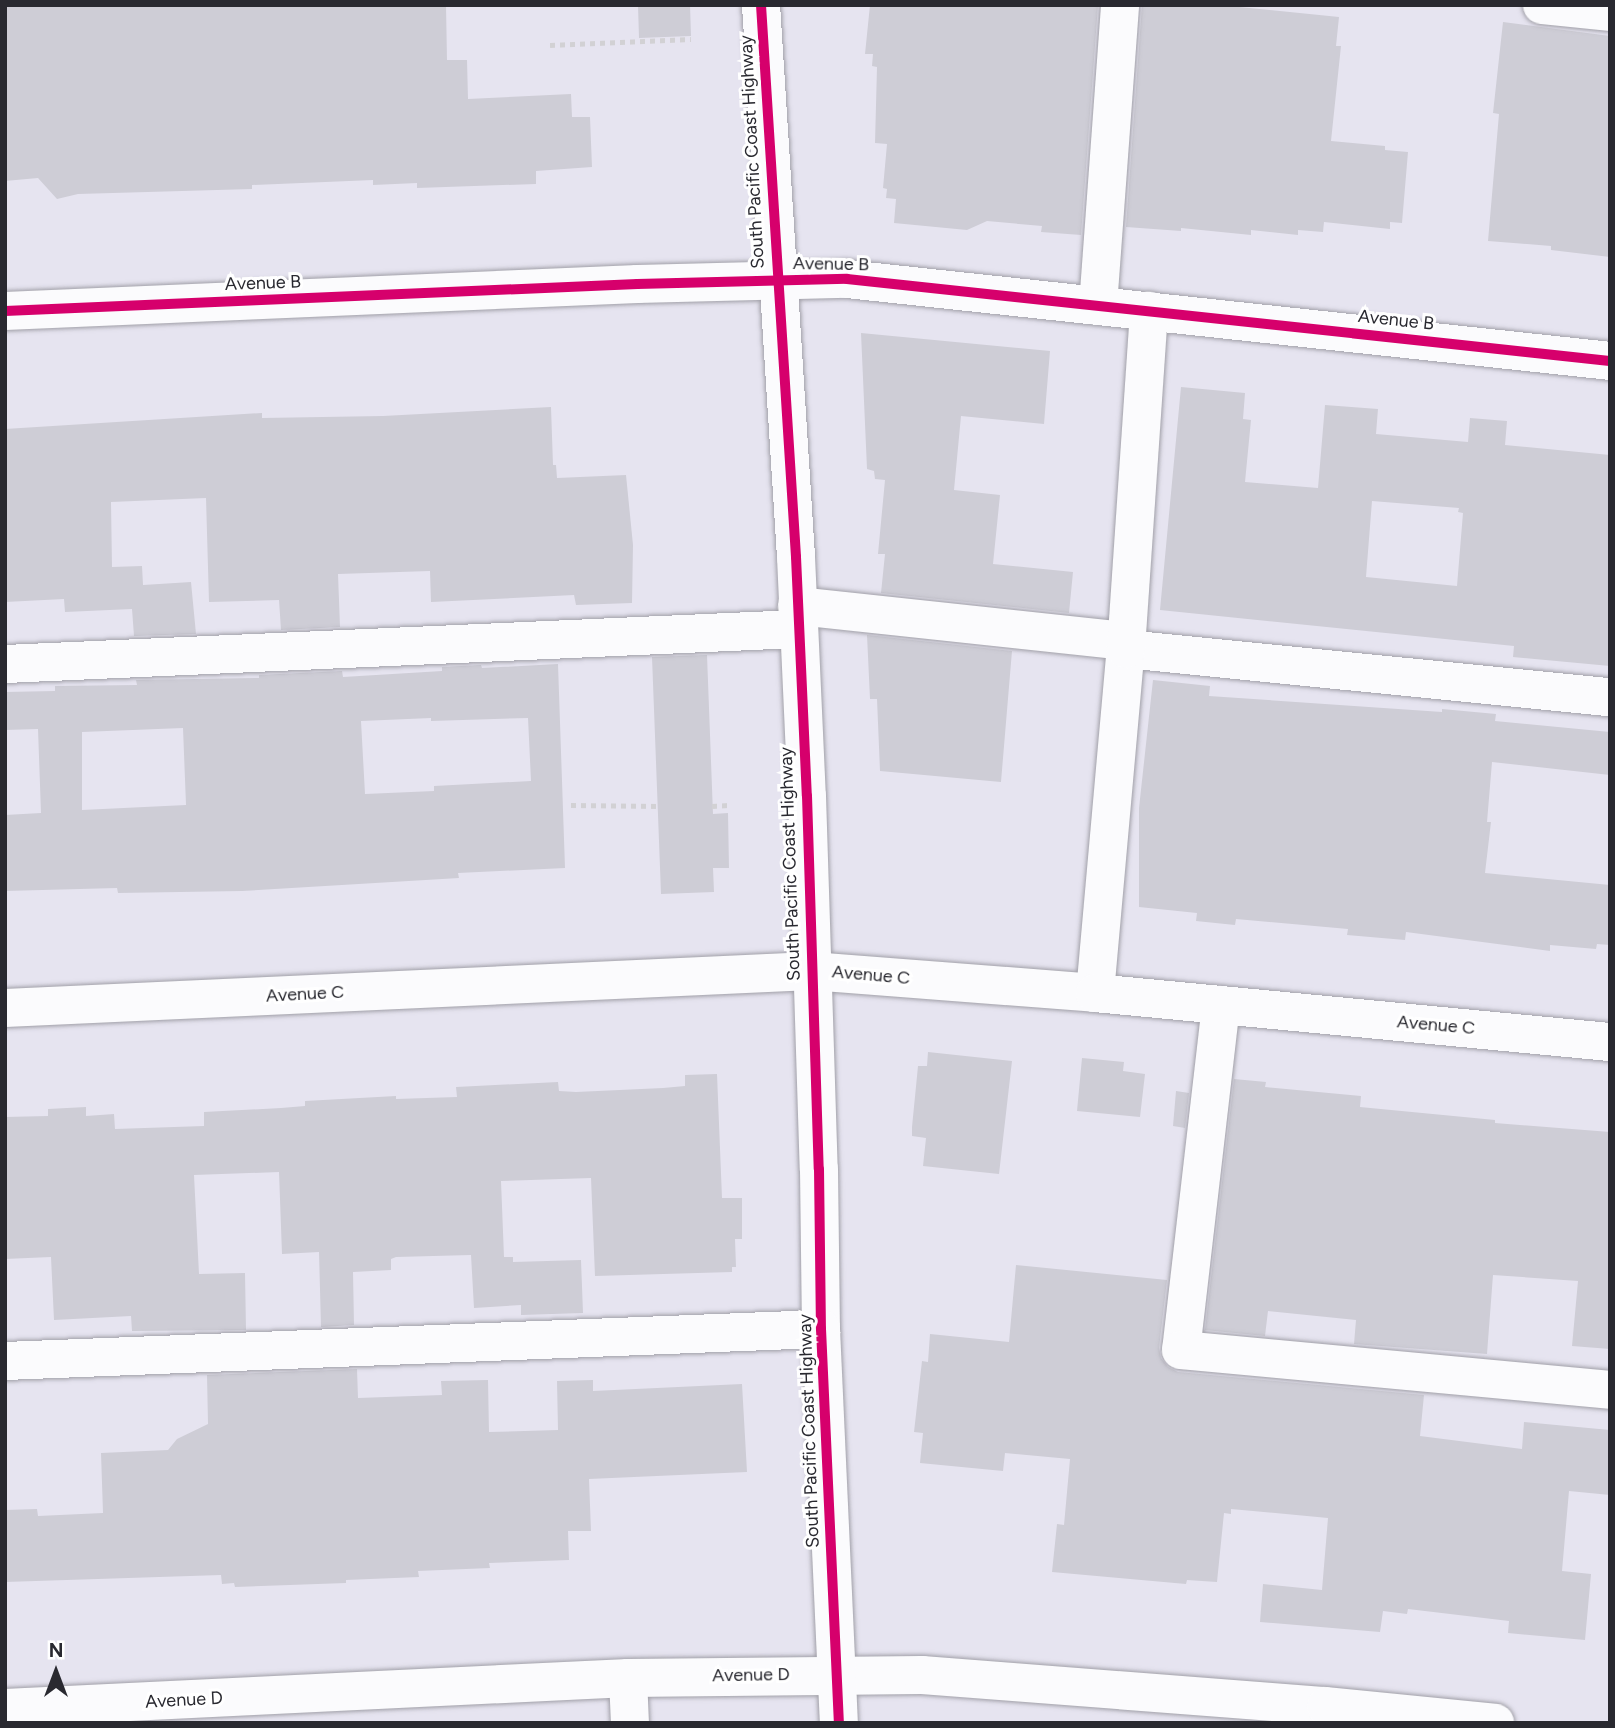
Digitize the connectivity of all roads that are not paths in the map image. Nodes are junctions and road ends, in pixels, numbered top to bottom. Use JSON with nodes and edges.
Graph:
{"nodes":[{"id":1,"x":761,"y":5,"type":"edge"},
{"id":2,"x":1120,"y":5,"type":"edge"},
{"id":3,"x":1542,"y":5,"type":"edge"},
{"id":4,"x":1610,"y":12,"type":"edge"},
{"id":5,"x":776,"y":281,"type":"junction"},
{"id":6,"x":1098,"y":306,"type":"junction"},
{"id":7,"x":5,"y":311,"type":"edge"},
{"id":8,"x":1149,"y":311,"type":"junction"},
{"id":9,"x":1610,"y":360,"type":"edge"},
{"id":10,"x":798,"y":617,"type":"junction"},
{"id":11,"x":1126,"y":645,"type":"junction"},
{"id":12,"x":5,"y":664,"type":"edge"},
{"id":13,"x":1610,"y":697,"type":"edge"},
{"id":14,"x":811,"y":971,"type":"junction"},
{"id":15,"x":1095,"y":993,"type":"junction"},
{"id":16,"x":1221,"y":1004,"type":"junction"},
{"id":17,"x":5,"y":1008,"type":"edge"},
{"id":18,"x":1610,"y":1042,"type":"edge"},
{"id":19,"x":821,"y":1329,"type":"junction"},
{"id":20,"x":5,"y":1361,"type":"edge"},
{"id":21,"x":1610,"y":1390,"type":"edge"},
{"id":22,"x":837,"y":1674,"type":"junction"},
{"id":23,"x":628,"y":1678,"type":"junction"},
{"id":24,"x":5,"y":1709,"type":"edge"},
{"id":25,"x":1326,"y":1714,"type":"edge"},
{"id":26,"x":630,"y":1723,"type":"edge"},
{"id":27,"x":839,"y":1723,"type":"edge"},
{"id":28,"x":1495,"y":1723,"type":"edge"}],
"edges":[{"from":1,"to":5,"type":"main road","name":"South Pacific Coast Highway"},
{"from":2,"to":6,"type":"main road"},
{"from":3,"to":4,"type":"main road"},
{"from":5,"to":6,"type":"main road","name":"Avenue B"},
{"from":5,"to":7,"type":"main road","name":"Avenue B"},
{"from":5,"to":10,"type":"main road","name":"South Pacific Coast Highway"},
{"from":6,"to":8,"type":"main road","name":"Avenue B"},
{"from":8,"to":9,"type":"main road","name":"Avenue B"},
{"from":8,"to":11,"type":"main road"},
{"from":10,"to":11,"type":"main road"},
{"from":10,"to":12,"type":"main road"},
{"from":10,"to":14,"type":"main road","name":"South Pacific Coast Highway"},
{"from":11,"to":13,"type":"main road"},
{"from":11,"to":15,"type":"main road"},
{"from":14,"to":15,"type":"main road","name":"Avenue C"},
{"from":14,"to":17,"type":"main road","name":"Avenue C"},
{"from":14,"to":19,"type":"main road","name":"South Pacific Coast Highway"},
{"from":15,"to":16,"type":"main road","name":"Avenue C"},
{"from":16,"to":18,"type":"main road","name":"Avenue C"},
{"from":16,"to":21,"type":"main road"},
{"from":19,"to":20,"type":"main road"},
{"from":19,"to":22,"type":"main road","name":"South Pacific Coast Highway"},
{"from":22,"to":23,"type":"main road","name":"Avenue D"},
{"from":22,"to":25,"type":"main road","name":"Avenue D"},
{"from":22,"to":27,"type":"main road","name":"South Pacific Coast Highway"},
{"from":23,"to":24,"type":"main road","name":"Avenue D"},
{"from":23,"to":26,"type":"main road"},
{"from":25,"to":28,"type":"main road","name":"Avenue D"}]}
